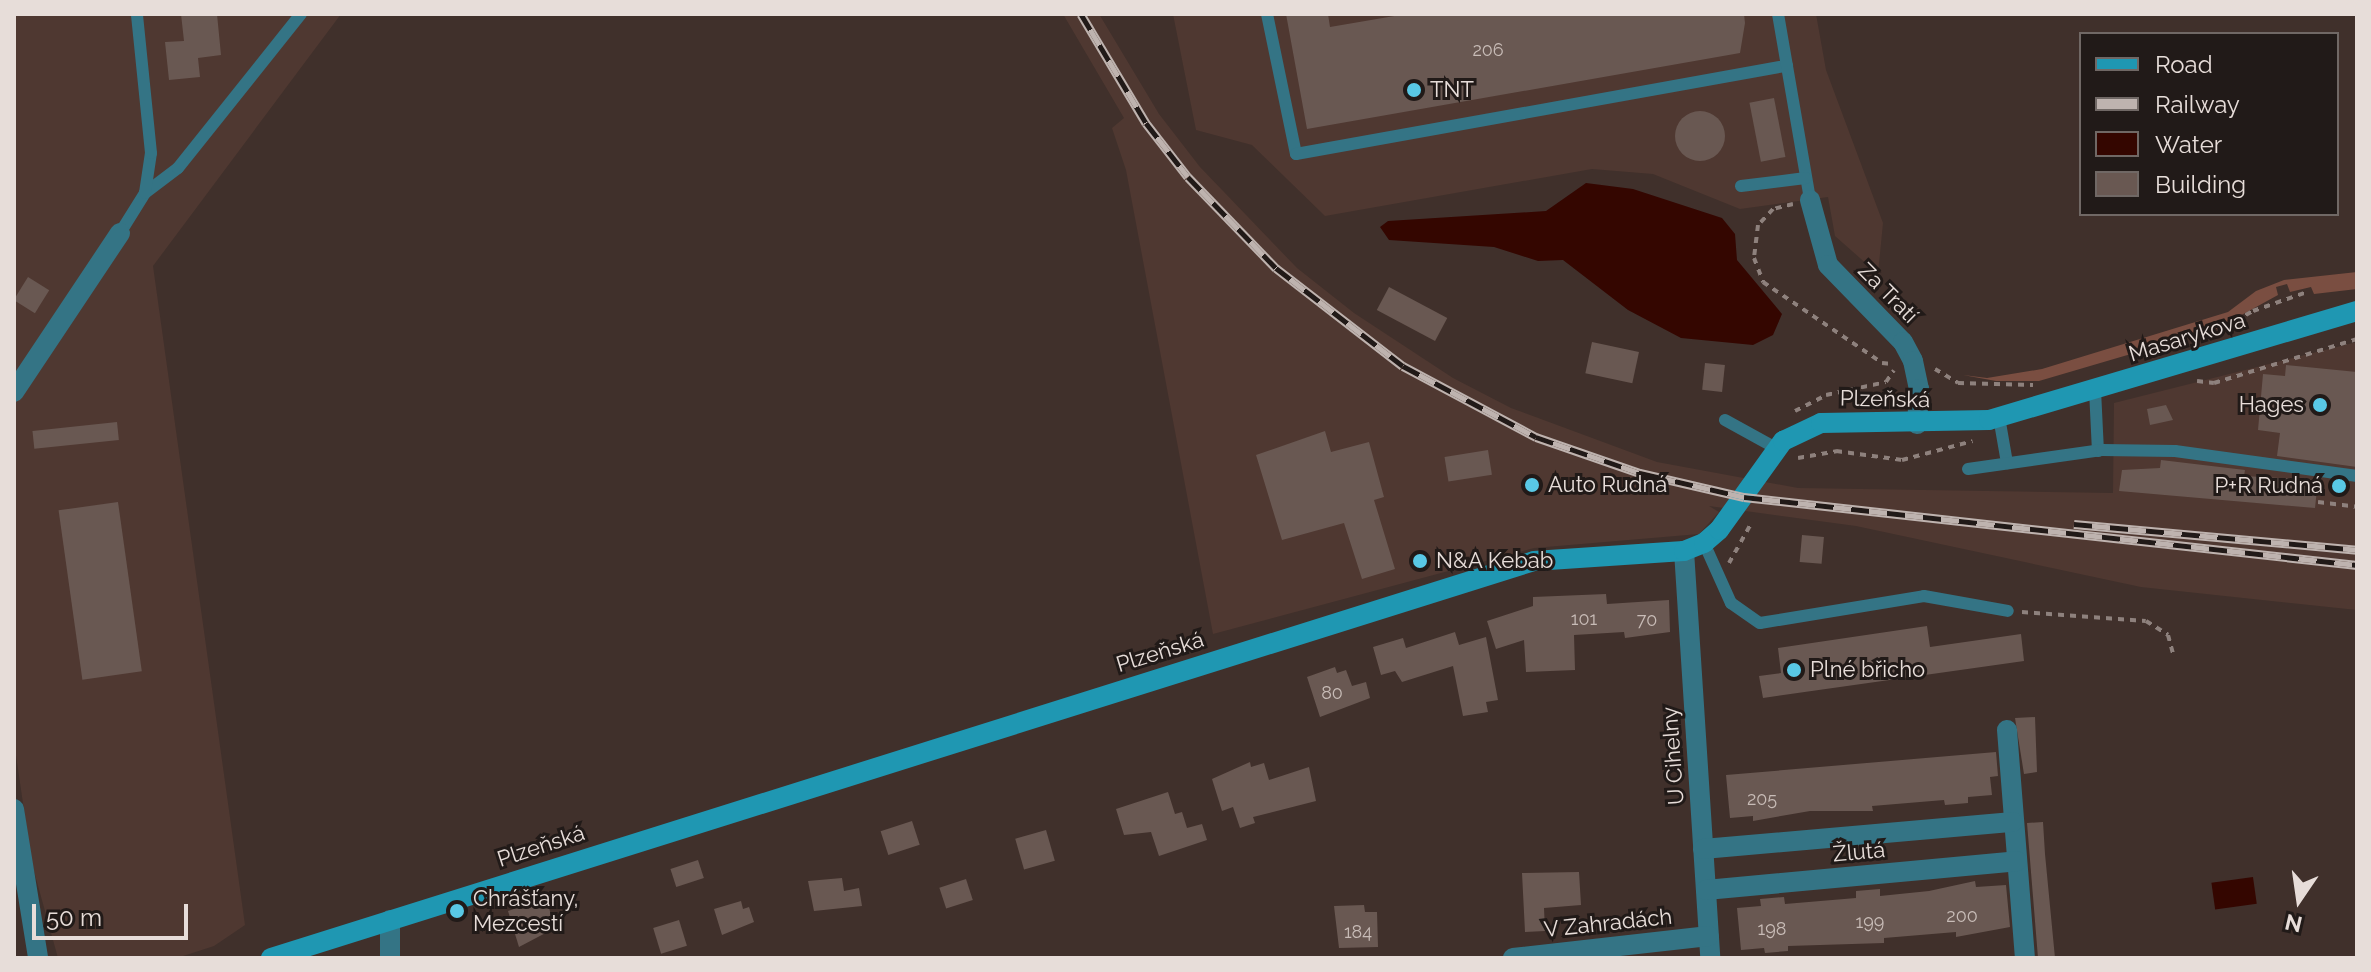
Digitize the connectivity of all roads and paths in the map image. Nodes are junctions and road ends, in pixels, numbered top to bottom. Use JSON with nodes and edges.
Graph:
{"nodes":[{"id":1,"x":137,"y":14,"type":"edge"},
{"id":2,"x":301,"y":14,"type":"edge"},
{"id":3,"x":1267,"y":14,"type":"edge"},
{"id":4,"x":1778,"y":14,"type":"edge"},
{"id":5,"x":1787,"y":66,"type":"junction"},
{"id":6,"x":1806,"y":178,"type":"junction"},
{"id":7,"x":1789,"y":180,"type":"junction"},
{"id":8,"x":1741,"y":186,"type":"dead end"},
{"id":9,"x":145,"y":193,"type":"junction"},
{"id":10,"x":1802,"y":202,"type":"junction"},
{"id":11,"x":1796,"y":217,"type":"dead end"},
{"id":12,"x":120,"y":233,"type":"joint"},
{"id":13,"x":2307,"y":292,"type":"dead end"},
{"id":14,"x":2357,"y":311,"type":"edge"},
{"id":15,"x":2215,"y":333,"type":"dead end"},
{"id":16,"x":1930,"y":359,"type":"dead end"},
{"id":17,"x":2049,"y":381,"type":"dead end"},
{"id":18,"x":2095,"y":390,"type":"junction"},
{"id":19,"x":14,"y":392,"type":"edge"},
{"id":20,"x":2030,"y":409,"type":"joint"},
{"id":21,"x":1999,"y":417,"type":"junction"},
{"id":22,"x":1725,"y":420,"type":"dead end"},
{"id":23,"x":1917,"y":424,"type":"junction"},
{"id":24,"x":1769,"y":443,"type":"junction"},
{"id":25,"x":2098,"y":451,"type":"junction"},
{"id":26,"x":2007,"y":463,"type":"junction"},
{"id":27,"x":1968,"y":469,"type":"dead end"},
{"id":28,"x":2357,"y":476,"type":"edge"},
{"id":29,"x":2318,"y":502,"type":"dead end"},
{"id":30,"x":2357,"y":507,"type":"edge"},
{"id":31,"x":1704,"y":543,"type":"junction"},
{"id":32,"x":1684,"y":551,"type":"junction"},
{"id":33,"x":2008,"y":611,"type":"joint"},
{"id":34,"x":2174,"y":657,"type":"dead end"},
{"id":35,"x":2007,"y":730,"type":"dead end"},
{"id":36,"x":14,"y":809,"type":"edge"},
{"id":37,"x":2013,"y":822,"type":"junction"},
{"id":38,"x":1703,"y":849,"type":"junction"},
{"id":39,"x":2017,"y":861,"type":"junction"},
{"id":40,"x":1706,"y":890,"type":"junction"},
{"id":41,"x":390,"y":920,"type":"junction"},
{"id":42,"x":1709,"y":936,"type":"junction"},
{"id":43,"x":38,"y":958,"type":"edge"},
{"id":44,"x":271,"y":958,"type":"edge"},
{"id":45,"x":390,"y":958,"type":"edge"},
{"id":46,"x":1513,"y":958,"type":"edge"},
{"id":47,"x":1710,"y":958,"type":"edge"},
{"id":48,"x":2025,"y":958,"type":"edge"}],
"edges":[{"from":1,"to":9,"type":"lane"},
{"from":2,"to":9,"type":"lane"},
{"from":3,"to":5,"type":"lane"},
{"from":4,"to":5,"type":"lane"},
{"from":5,"to":6,"type":"lane"},
{"from":6,"to":7,"type":"lane"},
{"from":6,"to":10,"type":"lane"},
{"from":7,"to":8,"type":"lane"},
{"from":7,"to":10,"type":"path"},
{"from":9,"to":12,"type":"lane"},
{"from":10,"to":11,"type":"path"},
{"from":10,"to":23,"type":"street","name":"Za Tratí"},
{"from":10,"to":24,"type":"path"},
{"from":12,"to":19,"type":"street"},
{"from":13,"to":15,"type":"path"},
{"from":14,"to":18,"type":"main road","name":"Masarykova"},
{"from":16,"to":17,"type":"path"},
{"from":18,"to":20,"type":"main road","name":"Masarykova"},
{"from":18,"to":25,"type":"lane"},
{"from":20,"to":21,"type":"main road","name":"Plzeňská"},
{"from":21,"to":23,"type":"main road","name":"Plzeňská"},
{"from":21,"to":26,"type":"lane"},
{"from":22,"to":24,"type":"lane"},
{"from":23,"to":24,"type":"main road","name":"Plzeňská"},
{"from":24,"to":31,"type":"main road","name":"Plzeňská"},
{"from":25,"to":26,"type":"lane"},
{"from":25,"to":28,"type":"lane"},
{"from":26,"to":27,"type":"lane"},
{"from":29,"to":30,"type":"path"},
{"from":31,"to":32,"type":"main road","name":"Plzeňská"},
{"from":31,"to":33,"type":"lane"},
{"from":32,"to":38,"type":"street","name":"U Cihelny"},
{"from":32,"to":41,"type":"main road","name":"Plzeňská"},
{"from":33,"to":34,"type":"path"},
{"from":35,"to":37,"type":"street"},
{"from":36,"to":43,"type":"street"},
{"from":37,"to":38,"type":"street","name":"Žlutá"},
{"from":37,"to":39,"type":"street"},
{"from":38,"to":40,"type":"street","name":"U Cihelny"},
{"from":39,"to":40,"type":"street","name":"Žlutá"},
{"from":39,"to":48,"type":"street"},
{"from":40,"to":42,"type":"street","name":"U Cihelny"},
{"from":41,"to":44,"type":"main road","name":"Plzeňská"},
{"from":41,"to":45,"type":"street"},
{"from":42,"to":46,"type":"street","name":"V Zahradách"},
{"from":42,"to":47,"type":"street","name":"U Cihelny"}]}
